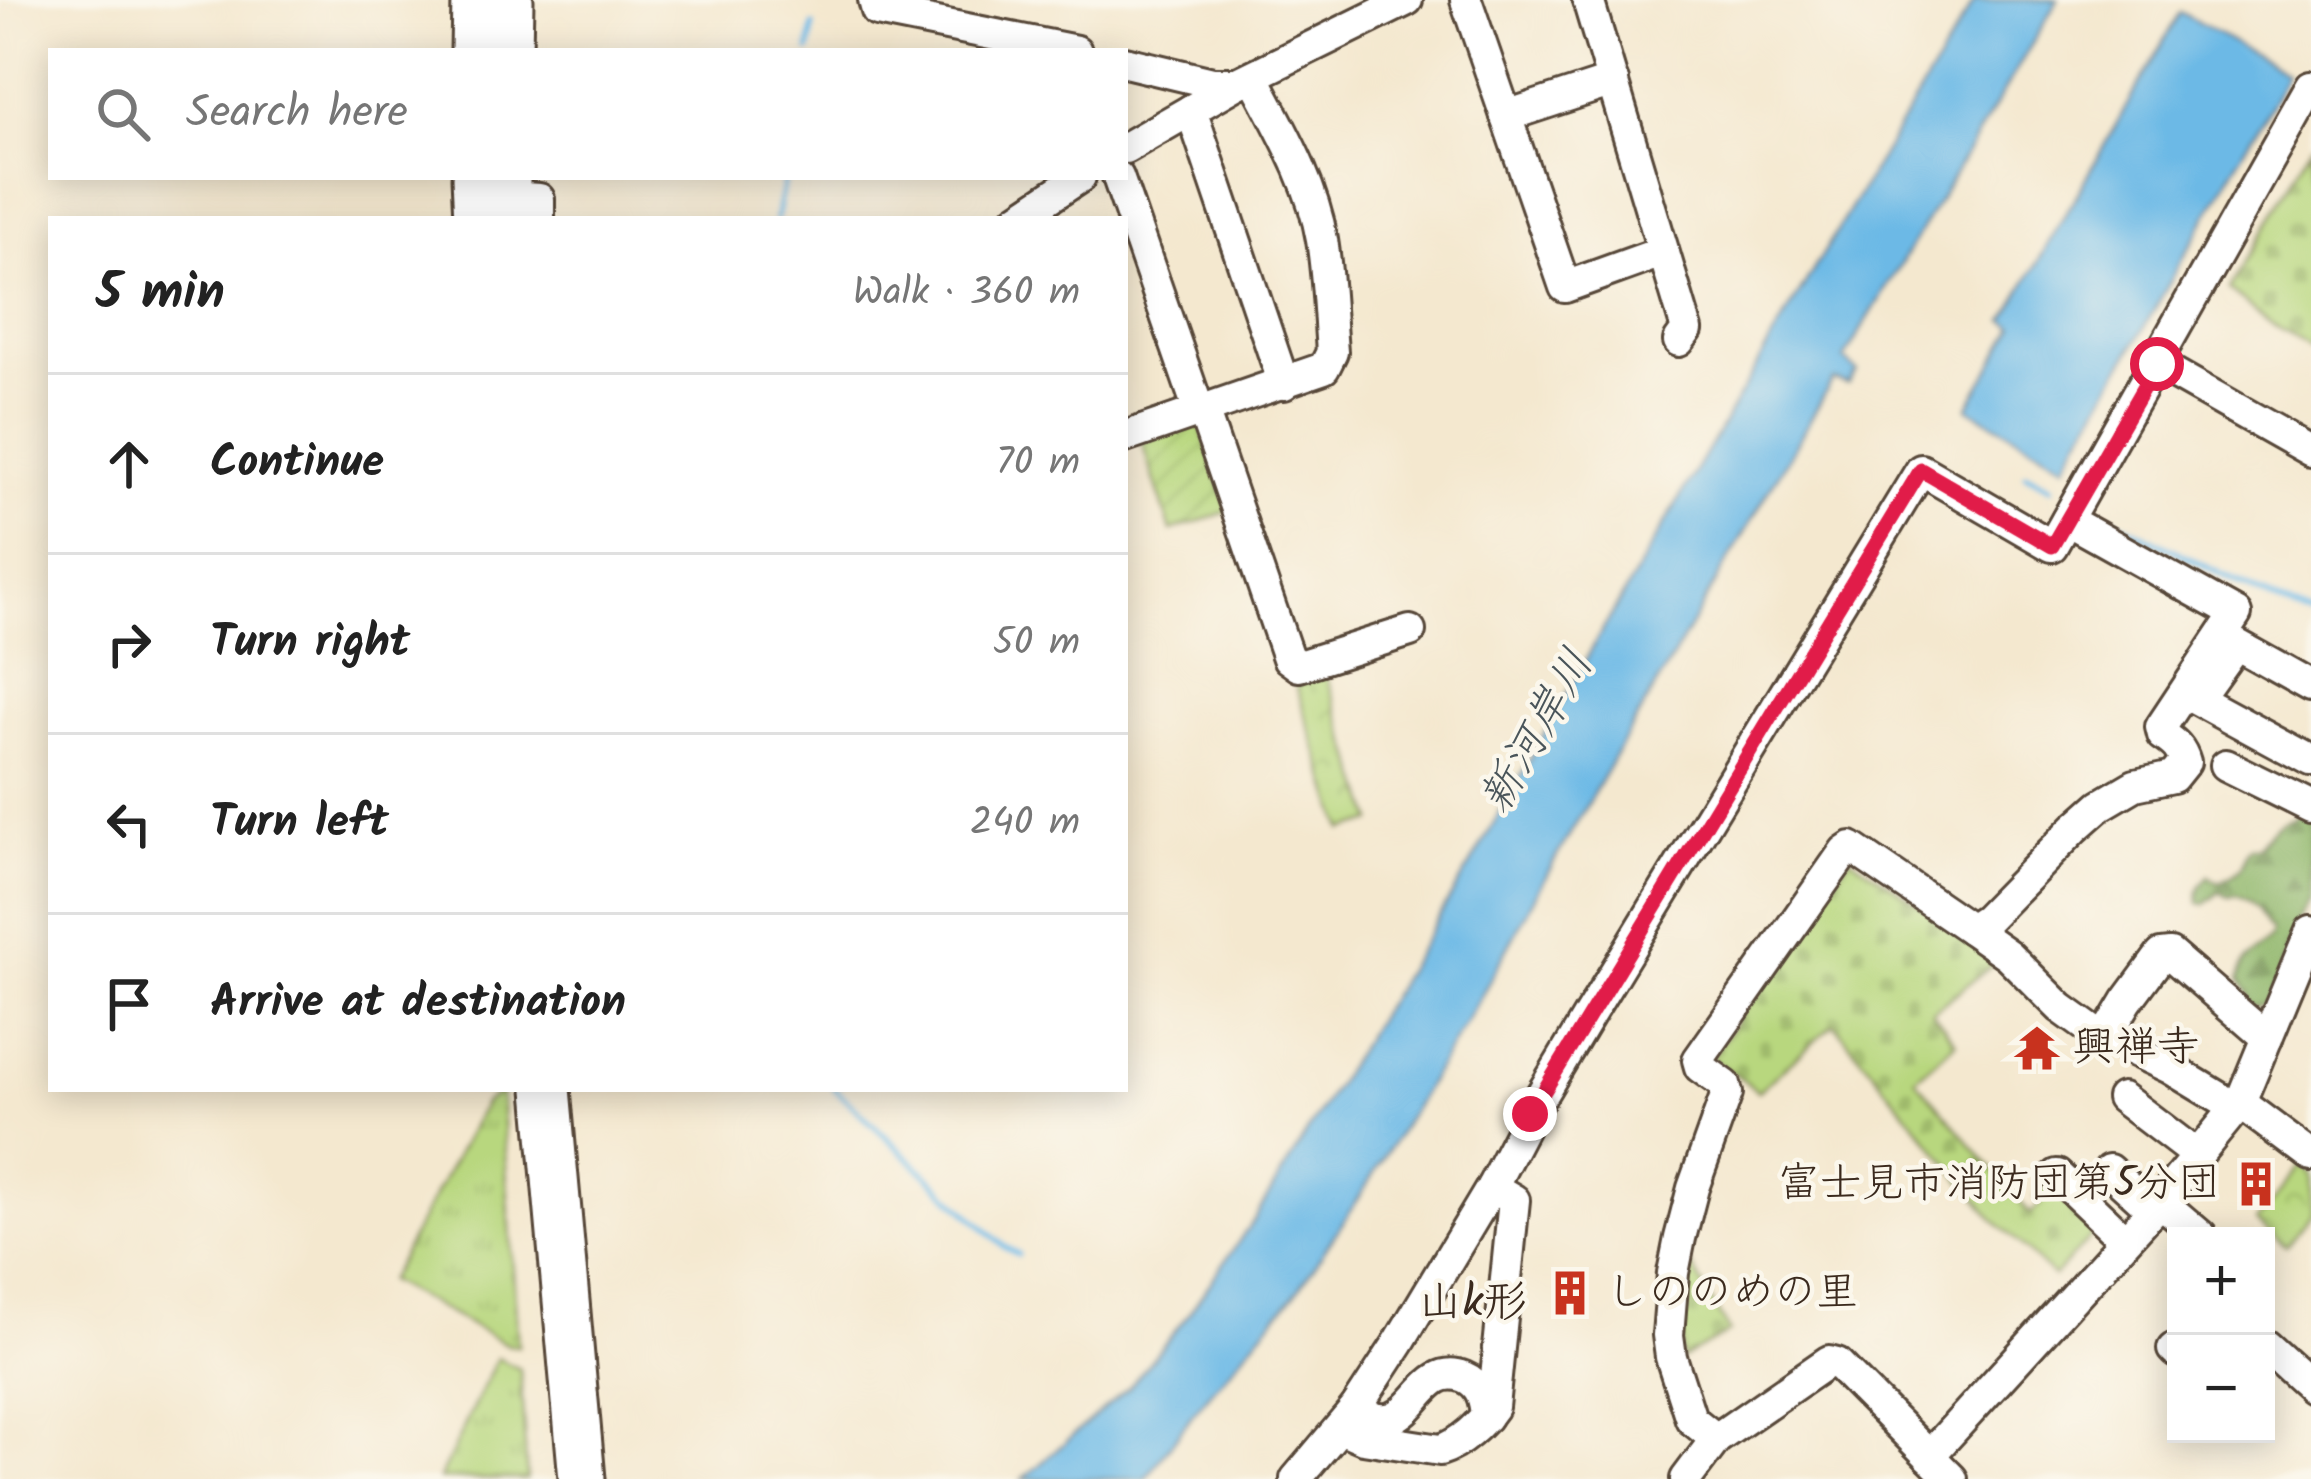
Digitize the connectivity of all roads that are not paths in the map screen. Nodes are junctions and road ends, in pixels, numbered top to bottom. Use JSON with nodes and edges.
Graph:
{"nodes":[{"id":1,"x":475,"y":0,"type":"edge"},
{"id":2,"x":510,"y":0,"type":"edge"},
{"id":3,"x":874,"y":0,"type":"edge"},
{"id":4,"x":1407,"y":0,"type":"edge"},
{"id":5,"x":1466,"y":0,"type":"edge"},
{"id":6,"x":1588,"y":0,"type":"edge"},
{"id":7,"x":474,"y":48,"type":"edge"},
{"id":8,"x":509,"y":48,"type":"edge"},
{"id":9,"x":1061,"y":48,"type":"edge"},
{"id":10,"x":1128,"y":63,"type":"edge"},
{"id":11,"x":1245,"y":80,"type":"junction"},
{"id":12,"x":1612,"y":81,"type":"junction"},
{"id":13,"x":2311,"y":87,"type":"edge"},
{"id":14,"x":1191,"y":110,"type":"junction"},
{"id":15,"x":1506,"y":116,"type":"junction"},
{"id":16,"x":1128,"y":146,"type":"edge"},
{"id":17,"x":1076,"y":180,"type":"edge"},
{"id":18,"x":1119,"y":180,"type":"edge"},
{"id":19,"x":1028,"y":216,"type":"edge"},
{"id":20,"x":1662,"y":252,"type":"junction"},
{"id":21,"x":1679,"y":341,"type":"dead end"},
{"id":22,"x":2157,"y":364,"type":"junction"},
{"id":23,"x":1284,"y":384,"type":"junction"},
{"id":24,"x":1201,"y":411,"type":"junction"},
{"id":25,"x":1128,"y":436,"type":"edge"},
{"id":26,"x":2311,"y":451,"type":"edge"},
{"id":27,"x":2067,"y":520,"type":"junction"},
{"id":28,"x":1410,"y":631,"type":"dead end"},
{"id":29,"x":2311,"y":686,"type":"edge"},
{"id":30,"x":2311,"y":761,"type":"edge"},
{"id":31,"x":2226,"y":765,"type":"dead end"},
{"id":32,"x":2311,"y":807,"type":"edge"},
{"id":33,"x":1971,"y":929,"type":"junction"},
{"id":34,"x":2311,"y":931,"type":"edge"},
{"id":35,"x":2105,"y":1038,"type":"junction"},
{"id":36,"x":2267,"y":1038,"type":"junction"},
{"id":37,"x":2155,"y":1061,"type":"junction"},
{"id":38,"x":547,"y":1092,"type":"edge"},
{"id":39,"x":575,"y":1092,"type":"edge"},
{"id":40,"x":2238,"y":1106,"type":"junction"},
{"id":41,"x":2198,"y":1156,"type":"junction"},
{"id":42,"x":2311,"y":1156,"type":"edge"},
{"id":43,"x":2109,"y":1170,"type":"dead end"},
{"id":44,"x":2056,"y":1175,"type":"dead end"},
{"id":45,"x":1492,"y":1187,"type":"junction"},
{"id":46,"x":2157,"y":1206,"type":"junction"},
{"id":47,"x":2187,"y":1227,"type":"edge"},
{"id":48,"x":2124,"y":1239,"type":"junction"},
{"id":49,"x":2275,"y":1354,"type":"edge"},
{"id":50,"x":2311,"y":1387,"type":"edge"},
{"id":51,"x":1486,"y":1417,"type":"junction"},
{"id":52,"x":1348,"y":1418,"type":"junction"},
{"id":53,"x":1716,"y":1439,"type":"junction"},
{"id":54,"x":1929,"y":1456,"type":"junction"},
{"id":55,"x":582,"y":1479,"type":"edge"},
{"id":56,"x":610,"y":1479,"type":"edge"},
{"id":57,"x":1296,"y":1479,"type":"edge"},
{"id":58,"x":1686,"y":1479,"type":"edge"},
{"id":59,"x":1952,"y":1479,"type":"edge"}],
"edges":[{"from":1,"to":7,"type":"highway"},
{"from":2,"to":8,"type":"highway"},
{"from":3,"to":9,"type":"street"},
{"from":4,"to":11,"type":"street"},
{"from":5,"to":15,"type":"street"},
{"from":6,"to":12,"type":"street"},
{"from":10,"to":11,"type":"street"},
{"from":11,"to":14,"type":"street"},
{"from":11,"to":23,"type":"street"},
{"from":12,"to":15,"type":"street"},
{"from":12,"to":20,"type":"street"},
{"from":13,"to":22,"type":"street"},
{"from":14,"to":16,"type":"street"},
{"from":14,"to":23,"type":"street"},
{"from":15,"to":20,"type":"street"},
{"from":17,"to":19,"type":"street"},
{"from":18,"to":24,"type":"street"},
{"from":20,"to":21,"type":"street"},
{"from":22,"to":26,"type":"street"},
{"from":22,"to":27,"type":"street"},
{"from":23,"to":24,"type":"street"},
{"from":24,"to":25,"type":"street"},
{"from":24,"to":28,"type":"street"},
{"from":27,"to":33,"type":"street"},
{"from":27,"to":45,"type":"street"},
{"from":29,"to":30,"type":"street"},
{"from":31,"to":32,"type":"street"},
{"from":33,"to":35,"type":"street"},
{"from":33,"to":53,"type":"street"},
{"from":34,"to":36,"type":"street"},
{"from":35,"to":36,"type":"street"},
{"from":35,"to":37,"type":"street"},
{"from":36,"to":40,"type":"street"},
{"from":37,"to":40,"type":"street"},
{"from":37,"to":41,"type":"street"},
{"from":38,"to":55,"type":"highway"},
{"from":39,"to":56,"type":"highway"},
{"from":40,"to":41,"type":"street"},
{"from":40,"to":42,"type":"street"},
{"from":41,"to":46,"type":"street"},
{"from":43,"to":46,"type":"street"},
{"from":44,"to":48,"type":"street"},
{"from":45,"to":51,"type":"street"},
{"from":45,"to":52,"type":"street"},
{"from":46,"to":47,"type":"street"},
{"from":46,"to":48,"type":"street"},
{"from":48,"to":54,"type":"street"},
{"from":49,"to":50,"type":"street"},
{"from":51,"to":52,"type":"street"},
{"from":51,"to":52,"type":"street"},
{"from":52,"to":57,"type":"street"},
{"from":53,"to":54,"type":"street"},
{"from":53,"to":58,"type":"street"},
{"from":54,"to":59,"type":"street"}]}
